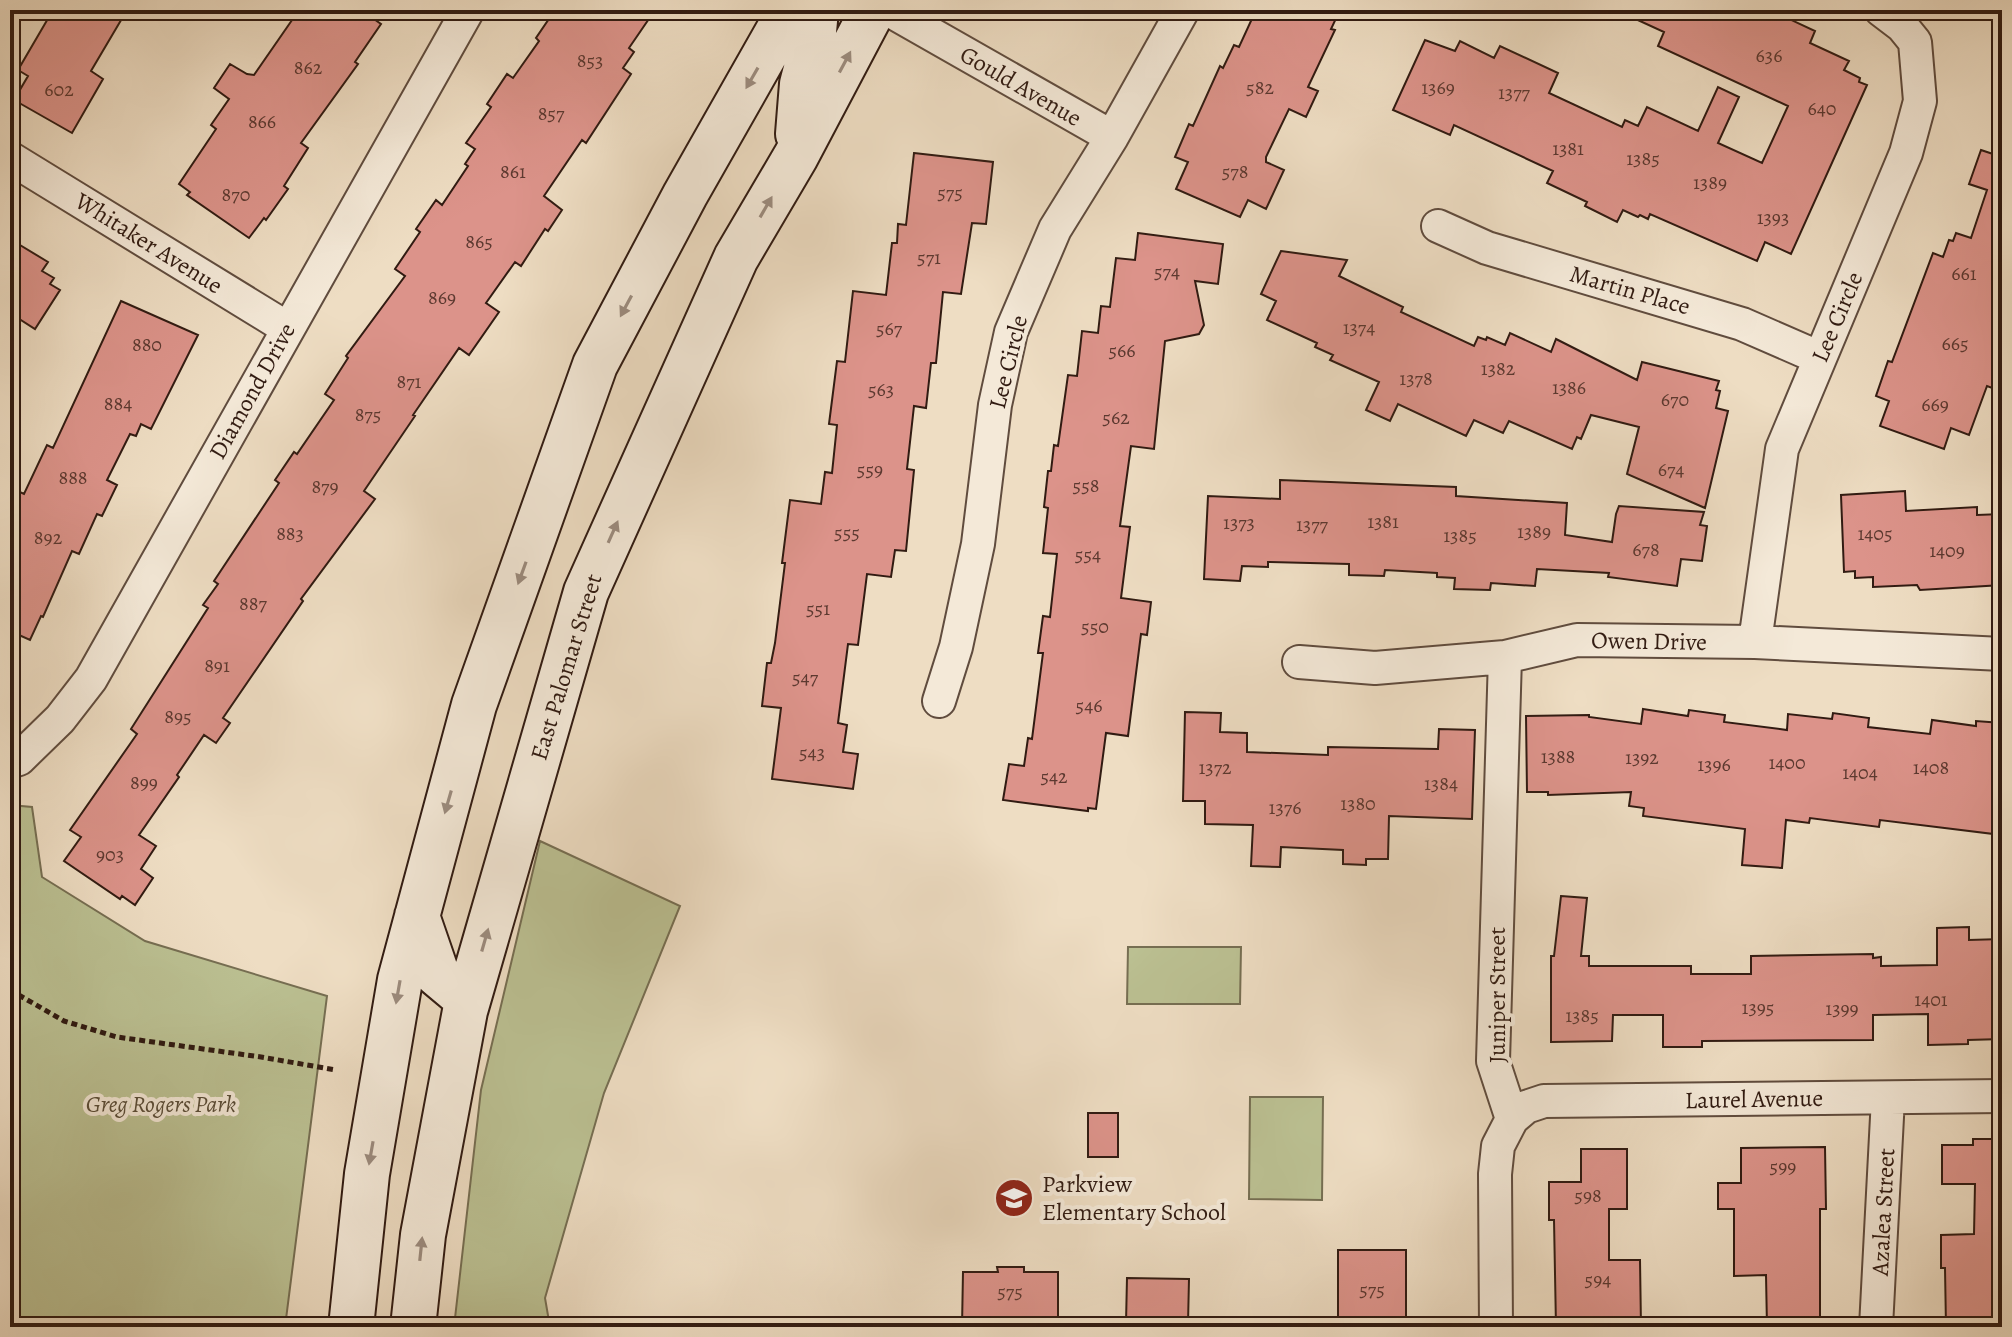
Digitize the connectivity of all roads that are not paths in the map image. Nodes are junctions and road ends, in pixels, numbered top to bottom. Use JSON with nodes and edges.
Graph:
{"nodes":[{"id":1,"x":468,"y":10,"type":"edge"},
{"id":2,"x":790,"y":10,"type":"edge"},
{"id":3,"x":816,"y":10,"type":"edge"},
{"id":4,"x":873,"y":10,"type":"edge"},
{"id":5,"x":889,"y":10,"type":"edge"},
{"id":6,"x":1183,"y":10,"type":"edge"},
{"id":7,"x":1881,"y":10,"type":"edge"},
{"id":8,"x":1112,"y":137,"type":"junction"},
{"id":9,"x":796,"y":156,"type":"junction"},
{"id":10,"x":10,"y":158,"type":"edge"},
{"id":11,"x":1438,"y":226,"type":"dead end"},
{"id":12,"x":287,"y":328,"type":"junction"},
{"id":13,"x":1820,"y":358,"type":"junction"},
{"id":14,"x":1755,"y":642,"type":"junction"},
{"id":15,"x":2002,"y":654,"type":"edge"},
{"id":16,"x":1505,"y":657,"type":"junction"},
{"id":17,"x":1299,"y":662,"type":"dead end"},
{"id":18,"x":939,"y":701,"type":"dead end"},
{"id":19,"x":14,"y":760,"type":"edge"},
{"id":20,"x":417,"y":916,"type":"junction"},
{"id":21,"x":468,"y":1000,"type":"junction"},
{"id":22,"x":2002,"y":1096,"type":"edge"},
{"id":23,"x":1888,"y":1098,"type":"junction"},
{"id":24,"x":1512,"y":1119,"type":"junction"},
{"id":25,"x":351,"y":1327,"type":"edge"},
{"id":26,"x":413,"y":1327,"type":"edge"},
{"id":27,"x":1496,"y":1327,"type":"edge"},
{"id":28,"x":1876,"y":1327,"type":"edge"}],
"edges":[{"from":1,"to":12,"type":"street","name":"Diamond Drive"},
{"from":2,"to":20,"type":"main road","one_way":true},
{"from":3,"to":9,"type":"main road"},
{"from":9,"to":4,"type":"main road","name":"East Palomar Street","one_way":true},
{"from":5,"to":8,"type":"street","name":"Gould Avenue"},
{"from":6,"to":8,"type":"street","name":"Lee Circle"},
{"from":7,"to":13,"type":"street","name":"Lee Circle"},
{"from":8,"to":18,"type":"street","name":"Lee Circle"},
{"from":21,"to":9,"type":"main road","name":"East Palomar Street","one_way":true},
{"from":10,"to":12,"type":"street","name":"Whitaker Avenue"},
{"from":11,"to":13,"type":"street","name":"Martin Place"},
{"from":12,"to":19,"type":"street","name":"Diamond Drive"},
{"from":13,"to":14,"type":"street","name":"Lee Circle"},
{"from":14,"to":15,"type":"street","name":"Owen Drive"},
{"from":14,"to":16,"type":"street","name":"Owen Drive"},
{"from":16,"to":17,"type":"street","name":"Owen Drive"},
{"from":16,"to":24,"type":"street","name":"Juniper Street"},
{"from":20,"to":21,"type":"main road"},
{"from":20,"to":25,"type":"main road","one_way":true},
{"from":26,"to":21,"type":"main road","name":"East Palomar Street","one_way":true},
{"from":22,"to":23,"type":"street","name":"Laurel Avenue"},
{"from":23,"to":24,"type":"street","name":"Laurel Avenue"},
{"from":23,"to":28,"type":"street","name":"Azalea Street"},
{"from":24,"to":27,"type":"street"}]}
